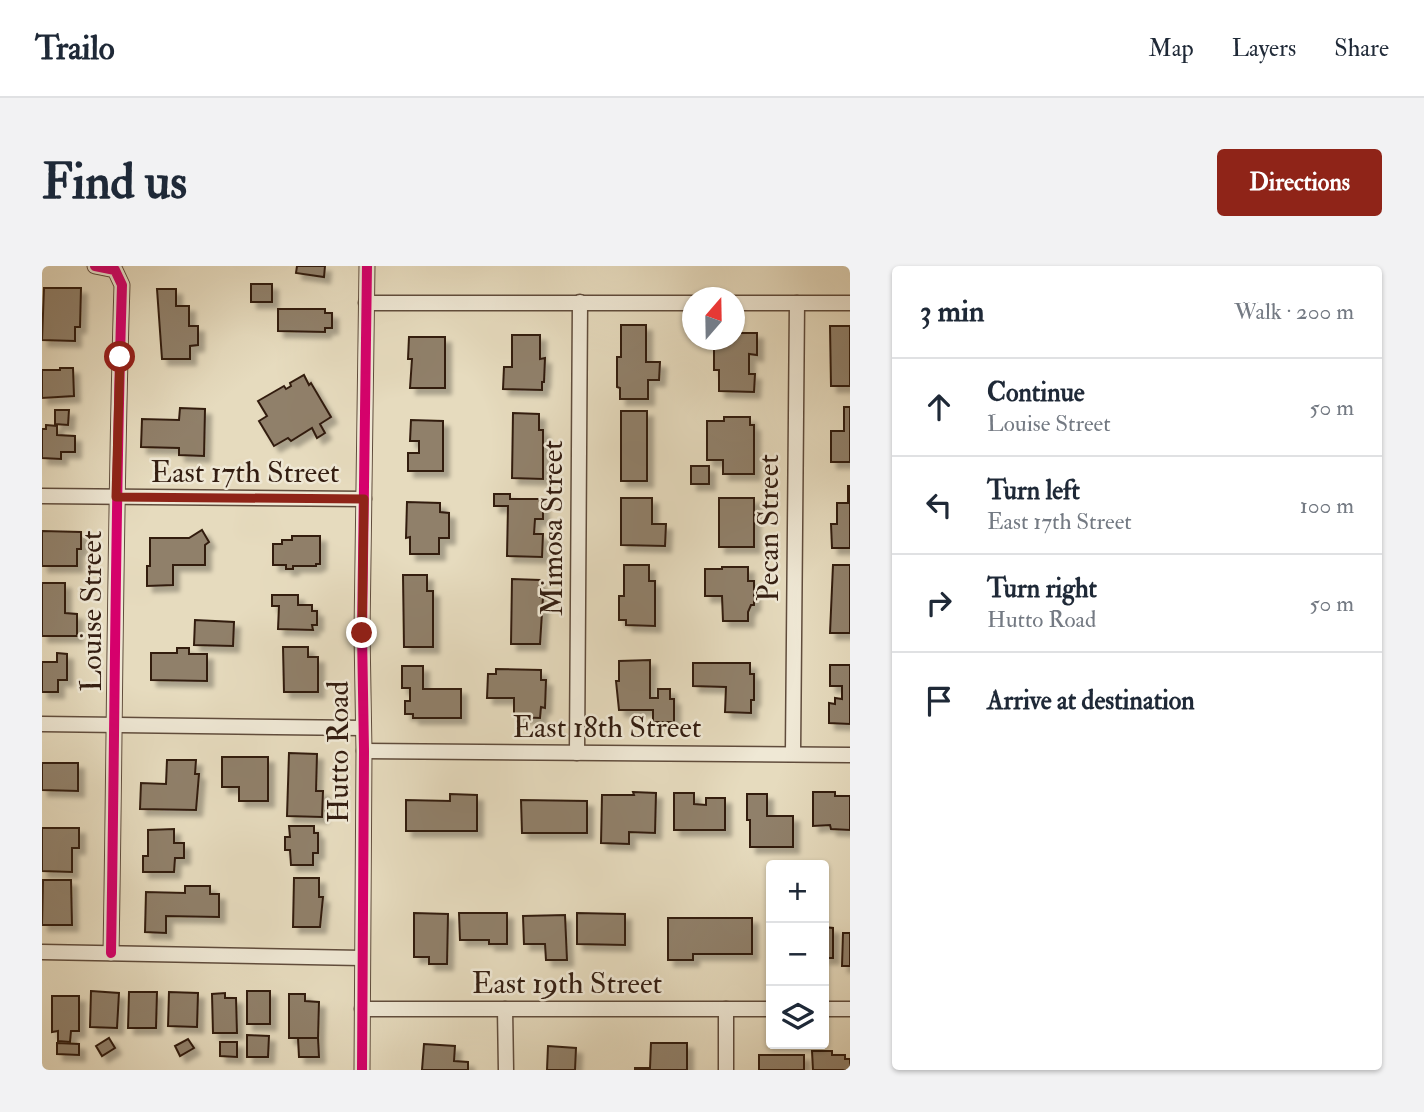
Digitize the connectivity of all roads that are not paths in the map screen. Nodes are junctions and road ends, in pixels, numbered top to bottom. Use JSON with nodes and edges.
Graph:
{"nodes":[{"id":1,"x":95,"y":266,"type":"edge"},
{"id":2,"x":367,"y":266,"type":"edge"},
{"id":3,"x":580,"y":302,"type":"junction"},
{"id":4,"x":366,"y":303,"type":"junction"},
{"id":5,"x":682,"y":303,"type":"edge"},
{"id":6,"x":745,"y":303,"type":"edge"},
{"id":7,"x":797,"y":303,"type":"junction"},
{"id":8,"x":850,"y":303,"type":"edge"},
{"id":9,"x":42,"y":496,"type":"edge"},
{"id":10,"x":116,"y":497,"type":"junction"},
{"id":11,"x":364,"y":499,"type":"junction"},
{"id":12,"x":42,"y":723,"type":"edge"},
{"id":13,"x":115,"y":725,"type":"junction"},
{"id":14,"x":363,"y":728,"type":"junction"},
{"id":15,"x":364,"y":751,"type":"junction"},
{"id":16,"x":577,"y":753,"type":"junction"},
{"id":17,"x":793,"y":753,"type":"junction"},
{"id":18,"x":850,"y":755,"type":"edge"},
{"id":19,"x":42,"y":952,"type":"edge"},
{"id":20,"x":111,"y":953,"type":"junction"},
{"id":21,"x":362,"y":958,"type":"junction"},
{"id":22,"x":362,"y":1009,"type":"junction"},
{"id":23,"x":505,"y":1009,"type":"junction"},
{"id":24,"x":726,"y":1009,"type":"junction"},
{"id":25,"x":766,"y":1009,"type":"edge"},
{"id":26,"x":829,"y":1009,"type":"edge"},
{"id":27,"x":850,"y":1009,"type":"edge"},
{"id":28,"x":362,"y":1070,"type":"edge"},
{"id":29,"x":506,"y":1070,"type":"edge"},
{"id":30,"x":726,"y":1070,"type":"edge"}],
"edges":[{"from":1,"to":10,"type":"street","name":"Louise Street"},
{"from":2,"to":4,"type":"street","name":"Hutto Road"},
{"from":3,"to":4,"type":"street"},
{"from":3,"to":5,"type":"street"},
{"from":3,"to":16,"type":"street","name":"Mimosa Street"},
{"from":4,"to":11,"type":"street","name":"Hutto Road"},
{"from":6,"to":7,"type":"street"},
{"from":7,"to":8,"type":"street"},
{"from":7,"to":17,"type":"street","name":"Pecan Street"},
{"from":9,"to":10,"type":"street","name":"East 17th Street"},
{"from":10,"to":11,"type":"street","name":"East 17th Street"},
{"from":10,"to":13,"type":"street","name":"Louise Street"},
{"from":11,"to":14,"type":"street","name":"Hutto Road"},
{"from":12,"to":13,"type":"street"},
{"from":13,"to":14,"type":"street"},
{"from":13,"to":20,"type":"street","name":"Louise Street"},
{"from":14,"to":15,"type":"street","name":"Hutto Road"},
{"from":15,"to":16,"type":"street","name":"East 18th Street"},
{"from":15,"to":21,"type":"street","name":"Hutto Road"},
{"from":16,"to":17,"type":"street","name":"East 18th Street"},
{"from":17,"to":18,"type":"street","name":"East 18th Street"},
{"from":19,"to":20,"type":"street"},
{"from":20,"to":21,"type":"street"},
{"from":21,"to":22,"type":"street","name":"Hutto Road"},
{"from":22,"to":23,"type":"street","name":"East 19th Street"},
{"from":22,"to":28,"type":"street","name":"Hutto Road"},
{"from":23,"to":24,"type":"street","name":"East 19th Street"},
{"from":23,"to":29,"type":"street"},
{"from":24,"to":25,"type":"street","name":"East 19th Street"},
{"from":24,"to":30,"type":"street"},
{"from":26,"to":27,"type":"street"}]}
